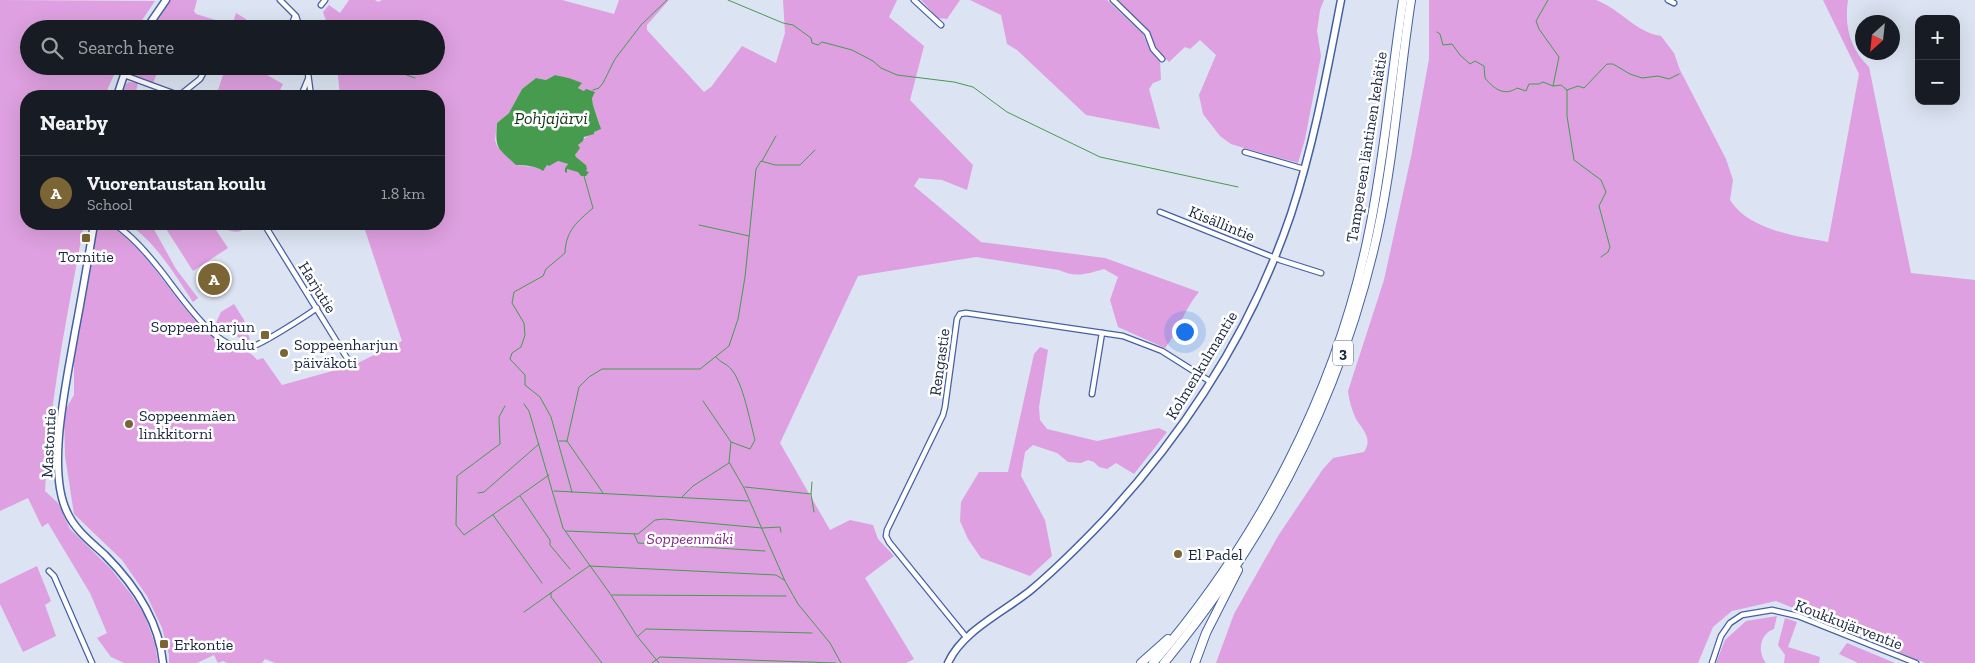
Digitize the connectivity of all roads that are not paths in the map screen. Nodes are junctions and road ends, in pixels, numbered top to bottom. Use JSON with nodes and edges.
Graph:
{"nodes":[{"id":1,"x":166,"y":0,"type":"edge"},
{"id":2,"x":280,"y":0,"type":"edge"},
{"id":3,"x":914,"y":0,"type":"edge"},
{"id":4,"x":1113,"y":0,"type":"edge"},
{"id":5,"x":1342,"y":0,"type":"edge"},
{"id":6,"x":1403,"y":0,"type":"edge"},
{"id":7,"x":1411,"y":0,"type":"edge"},
{"id":8,"x":1668,"y":0,"type":"edge"},
{"id":9,"x":1674,"y":3,"type":"dead end"},
{"id":10,"x":296,"y":16,"type":"junction"},
{"id":11,"x":152,"y":20,"type":"edge"},
{"id":12,"x":294,"y":20,"type":"edge"},
{"id":13,"x":297,"y":20,"type":"edge"},
{"id":14,"x":942,"y":25,"type":"dead end"},
{"id":15,"x":1162,"y":59,"type":"dead end"},
{"id":16,"x":124,"y":75,"type":"joint"},
{"id":17,"x":202,"y":75,"type":"edge"},
{"id":18,"x":308,"y":77,"type":"joint"},
{"id":19,"x":119,"y":90,"type":"edge"},
{"id":20,"x":164,"y":90,"type":"edge"},
{"id":21,"x":187,"y":90,"type":"edge"},
{"id":22,"x":303,"y":90,"type":"edge"},
{"id":23,"x":310,"y":90,"type":"edge"},
{"id":24,"x":1245,"y":152,"type":"dead end"},
{"id":25,"x":1304,"y":169,"type":"junction"},
{"id":26,"x":1160,"y":212,"type":"dead end"},
{"id":27,"x":93,"y":230,"type":"edge"},
{"id":28,"x":122,"y":230,"type":"edge"},
{"id":29,"x":268,"y":230,"type":"edge"},
{"id":30,"x":1274,"y":257,"type":"junction"},
{"id":31,"x":1320,"y":273,"type":"dead end"},
{"id":32,"x":317,"y":308,"type":"junction"},
{"id":33,"x":1102,"y":333,"type":"junction"},
{"id":34,"x":350,"y":363,"type":"dead end"},
{"id":35,"x":1211,"y":382,"type":"junction"},
{"id":36,"x":1092,"y":394,"type":"dead end"},
{"id":37,"x":1248,"y":550,"type":"junction"},
{"id":38,"x":50,"y":571,"type":"dead end"},
{"id":39,"x":1189,"y":618,"type":"junction"},
{"id":40,"x":966,"y":637,"type":"junction"},
{"id":41,"x":92,"y":663,"type":"edge"},
{"id":42,"x":162,"y":663,"type":"edge"},
{"id":43,"x":948,"y":663,"type":"edge"},
{"id":44,"x":1141,"y":663,"type":"edge"},
{"id":45,"x":1153,"y":663,"type":"edge"},
{"id":46,"x":1164,"y":663,"type":"edge"},
{"id":47,"x":1195,"y":663,"type":"edge"},
{"id":48,"x":1712,"y":663,"type":"edge"},
{"id":49,"x":1916,"y":663,"type":"edge"}],
"edges":[{"from":1,"to":11,"type":"street"},
{"from":2,"to":10,"type":"street"},
{"from":3,"to":14,"type":"street"},
{"from":4,"to":15,"type":"street"},
{"from":5,"to":25,"type":"street","name":"Kolmenkulmantie"},
{"from":6,"to":39,"type":"highway","name":"Tampereen läntinen kehätie","number":"3"},
{"from":7,"to":37,"type":"highway","name":"Tampereen läntinen kehätie","number":"3"},
{"from":8,"to":9,"type":"street"},
{"from":10,"to":12,"type":"street"},
{"from":10,"to":13,"type":"street"},
{"from":16,"to":19,"type":"street"},
{"from":16,"to":20,"type":"street"},
{"from":17,"to":21,"type":"street"},
{"from":18,"to":22,"type":"street"},
{"from":18,"to":23,"type":"street"},
{"from":24,"to":25,"type":"street"},
{"from":25,"to":30,"type":"street","name":"Kolmenkulmantie"},
{"from":26,"to":30,"type":"street","name":"Kisällintie"},
{"from":27,"to":42,"type":"street","name":"Mastontie"},
{"from":28,"to":32,"type":"street"},
{"from":29,"to":32,"type":"street","name":"Harjutie"},
{"from":30,"to":31,"type":"street","name":"Kisällintie"},
{"from":30,"to":35,"type":"street","name":"Kolmenkulmantie"},
{"from":32,"to":34,"type":"street","name":"Harjutie"},
{"from":33,"to":35,"type":"street","name":"Rengastie"},
{"from":33,"to":36,"type":"street"},
{"from":33,"to":40,"type":"street","name":"Rengastie"},
{"from":35,"to":40,"type":"street","name":"Kolmenkulmantie"},
{"from":37,"to":46,"type":"highway","name":"Tampereen läntinen kehätie","number":"3"},
{"from":37,"to":47,"type":"highway"},
{"from":38,"to":41,"type":"street"},
{"from":39,"to":44,"type":"highway"},
{"from":39,"to":45,"type":"highway","name":"Tampereen läntinen kehätie","number":"3"},
{"from":40,"to":43,"type":"street","name":"Kolmenkulmantie"},
{"from":48,"to":49,"type":"street","name":"Koukkujärventie"}]}
